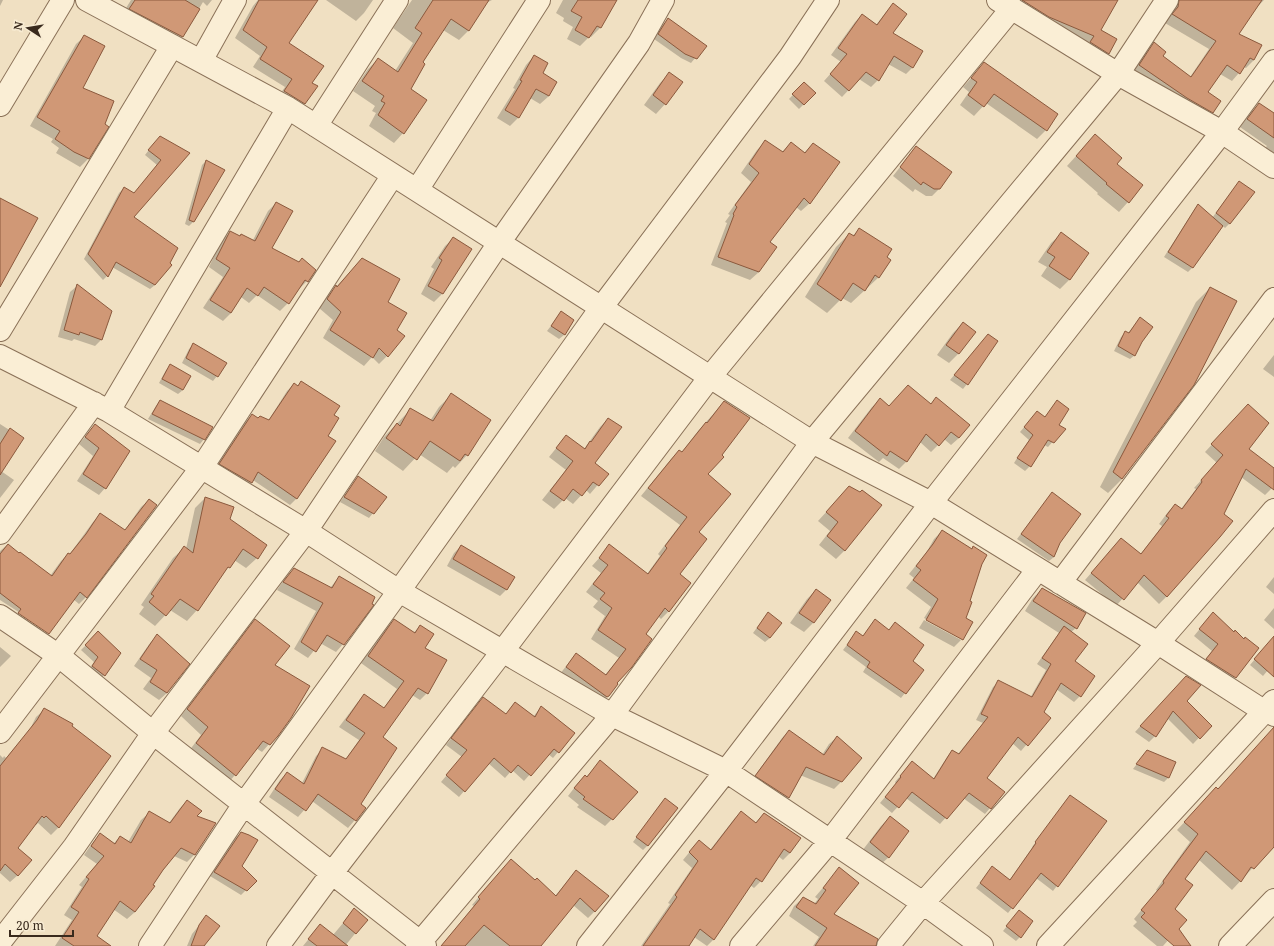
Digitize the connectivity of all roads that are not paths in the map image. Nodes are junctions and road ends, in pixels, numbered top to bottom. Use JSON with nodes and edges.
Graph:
{"nodes":[{"id":1,"x":63,"y":0,"type":"edge"},
{"id":2,"x":87,"y":0,"type":"edge"},
{"id":3,"x":235,"y":0,"type":"edge"},
{"id":4,"x":397,"y":0,"type":"edge"},
{"id":5,"x":539,"y":0,"type":"edge"},
{"id":6,"x":663,"y":0,"type":"edge"},
{"id":7,"x":828,"y":0,"type":"edge"},
{"id":8,"x":1167,"y":0,"type":"edge"},
{"id":9,"x":1004,"y":3,"type":"edge"},
{"id":10,"x":172,"y":46,"type":"junction"},
{"id":11,"x":201,"y":61,"type":"junction"},
{"id":12,"x":1274,"y":61,"type":"edge"},
{"id":13,"x":1118,"y":74,"type":"junction"},
{"id":14,"x":0,"y":105,"type":"edge"},
{"id":15,"x":288,"y":108,"type":"junction"},
{"id":16,"x":316,"y":126,"type":"junction"},
{"id":17,"x":1222,"y":132,"type":"junction"},
{"id":18,"x":1274,"y":167,"type":"edge"},
{"id":19,"x":393,"y":175,"type":"junction"},
{"id":20,"x":417,"y":190,"type":"junction"},
{"id":21,"x":499,"y":243,"type":"junction"},
{"id":22,"x":1274,"y":299,"type":"edge"},
{"id":23,"x":602,"y":308,"type":"junction"},
{"id":24,"x":0,"y":330,"type":"edge"},
{"id":25,"x":0,"y":356,"type":"edge"},
{"id":26,"x":710,"y":377,"type":"junction"},
{"id":27,"x":102,"y":407,"type":"junction"},
{"id":28,"x":812,"y":442,"type":"junction"},
{"id":29,"x":202,"y":467,"type":"junction"},
{"id":30,"x":931,"y":503,"type":"junction"},
{"id":31,"x":1274,"y":510,"type":"edge"},
{"id":32,"x":306,"y":531,"type":"junction"},
{"id":33,"x":0,"y":533,"type":"edge"},
{"id":34,"x":1038,"y":570,"type":"junction"},
{"id":35,"x":1060,"y":583,"type":"junction"},
{"id":36,"x":399,"y":592,"type":"junction"},
{"id":37,"x":0,"y":616,"type":"edge"},
{"id":38,"x":1158,"y":643,"type":"junction"},
{"id":39,"x":502,"y":652,"type":"junction"},
{"id":40,"x":59,"y":656,"type":"junction"},
{"id":41,"x":1272,"y":708,"type":"edge"},
{"id":42,"x":612,"y":716,"type":"junction"},
{"id":43,"x":0,"y":732,"type":"edge"},
{"id":44,"x":153,"y":733,"type":"junction"},
{"id":45,"x":726,"y":771,"type":"junction"},
{"id":46,"x":244,"y":804,"type":"junction"},
{"id":47,"x":830,"y":841,"type":"junction"},
{"id":48,"x":332,"y":873,"type":"junction"},
{"id":49,"x":1274,"y":900,"type":"edge"},
{"id":50,"x":923,"y":902,"type":"junction"},
{"id":51,"x":0,"y":942,"type":"edge"},
{"id":52,"x":421,"y":945,"type":"edge"},
{"id":53,"x":150,"y":946,"type":"edge"},
{"id":54,"x":278,"y":946,"type":"edge"},
{"id":55,"x":588,"y":946,"type":"edge"},
{"id":56,"x":741,"y":946,"type":"edge"},
{"id":57,"x":888,"y":946,"type":"edge"},
{"id":58,"x":982,"y":946,"type":"edge"},
{"id":59,"x":1048,"y":946,"type":"edge"},
{"id":60,"x":1230,"y":946,"type":"edge"}],
"edges":[{"from":1,"to":14,"type":"street"},
{"from":2,"to":10,"type":"street"},
{"from":3,"to":11,"type":"street"},
{"from":4,"to":16,"type":"street"},
{"from":5,"to":20,"type":"street"},
{"from":6,"to":21,"type":"street"},
{"from":7,"to":23,"type":"street"},
{"from":8,"to":13,"type":"street"},
{"from":9,"to":13,"type":"street"},
{"from":9,"to":26,"type":"street"},
{"from":10,"to":11,"type":"street"},
{"from":10,"to":24,"type":"street"},
{"from":11,"to":15,"type":"street"},
{"from":12,"to":17,"type":"street"},
{"from":13,"to":17,"type":"street"},
{"from":13,"to":28,"type":"street"},
{"from":15,"to":16,"type":"street"},
{"from":15,"to":27,"type":"street"},
{"from":16,"to":19,"type":"street"},
{"from":17,"to":18,"type":"street"},
{"from":17,"to":30,"type":"street"},
{"from":19,"to":20,"type":"street"},
{"from":19,"to":29,"type":"street"},
{"from":20,"to":21,"type":"street"},
{"from":21,"to":23,"type":"street"},
{"from":21,"to":32,"type":"street"},
{"from":22,"to":35,"type":"street"},
{"from":23,"to":26,"type":"street"},
{"from":23,"to":36,"type":"street"},
{"from":25,"to":27,"type":"street"},
{"from":26,"to":28,"type":"street"},
{"from":26,"to":39,"type":"street"},
{"from":27,"to":29,"type":"street"},
{"from":27,"to":33,"type":"street"},
{"from":28,"to":30,"type":"street"},
{"from":28,"to":42,"type":"street"},
{"from":29,"to":32,"type":"street"},
{"from":29,"to":40,"type":"street"},
{"from":30,"to":34,"type":"street"},
{"from":30,"to":45,"type":"street"},
{"from":31,"to":38,"type":"street"},
{"from":32,"to":36,"type":"street"},
{"from":32,"to":44,"type":"street"},
{"from":34,"to":35,"type":"street"},
{"from":34,"to":47,"type":"street"},
{"from":35,"to":38,"type":"street"},
{"from":36,"to":39,"type":"street"},
{"from":36,"to":46,"type":"street"},
{"from":37,"to":40,"type":"street"},
{"from":38,"to":41,"type":"street"},
{"from":38,"to":50,"type":"street"},
{"from":39,"to":42,"type":"street"},
{"from":39,"to":48,"type":"street"},
{"from":40,"to":43,"type":"street"},
{"from":40,"to":44,"type":"street"},
{"from":41,"to":59,"type":"street"},
{"from":42,"to":45,"type":"street"},
{"from":42,"to":52,"type":"street"},
{"from":44,"to":46,"type":"street"},
{"from":44,"to":51,"type":"street"},
{"from":45,"to":47,"type":"street"},
{"from":45,"to":55,"type":"street"},
{"from":46,"to":48,"type":"street"},
{"from":46,"to":53,"type":"street"},
{"from":47,"to":50,"type":"street"},
{"from":47,"to":56,"type":"street"},
{"from":48,"to":52,"type":"street"},
{"from":48,"to":54,"type":"street"},
{"from":49,"to":60,"type":"street"},
{"from":50,"to":57,"type":"street"},
{"from":50,"to":58,"type":"street"}]}
